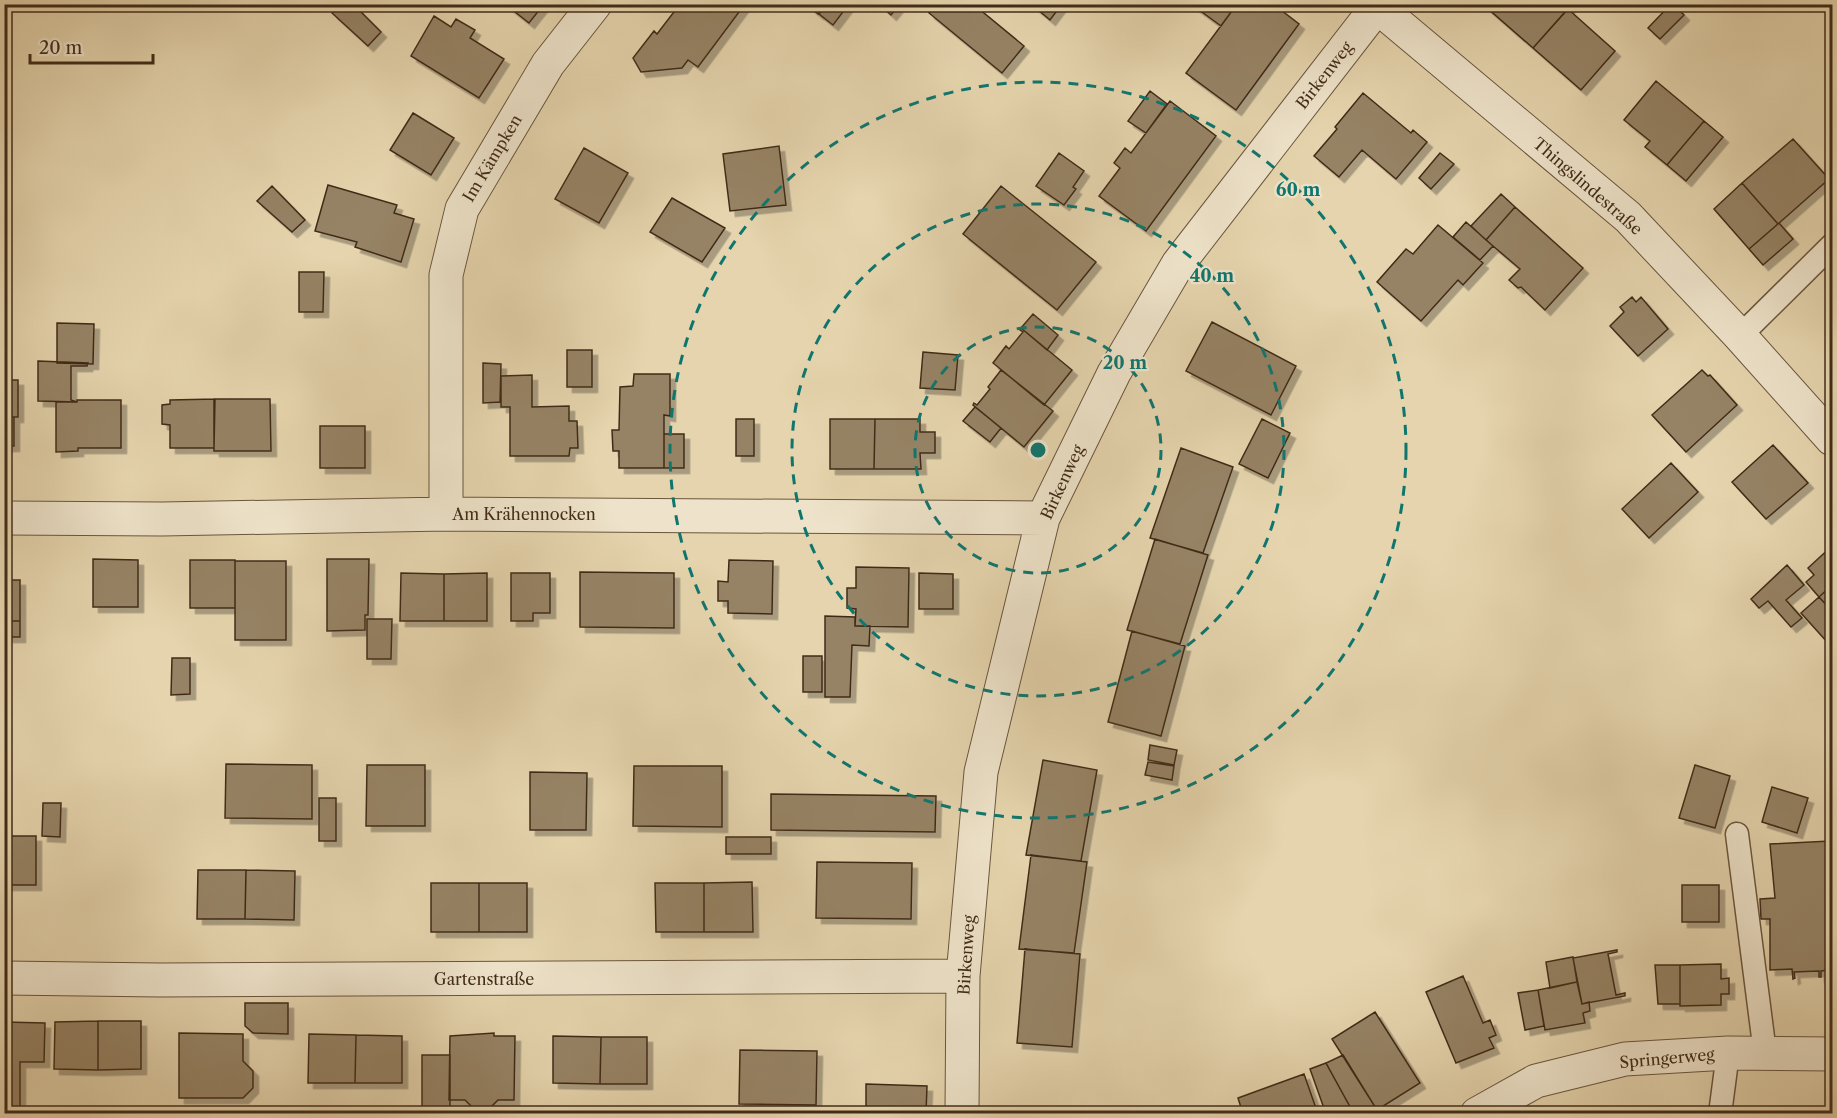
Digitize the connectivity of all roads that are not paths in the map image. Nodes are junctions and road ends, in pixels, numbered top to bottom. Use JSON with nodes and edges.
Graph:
{"nodes":[{"id":1,"x":595,"y":4,"type":"edge"},
{"id":2,"x":1376,"y":6,"type":"edge"},
{"id":3,"x":1833,"y":245,"type":"edge"},
{"id":4,"x":1740,"y":336,"type":"junction"},
{"id":5,"x":1833,"y":439,"type":"edge"},
{"id":6,"x":446,"y":514,"type":"junction"},
{"id":7,"x":4,"y":518,"type":"edge"},
{"id":8,"x":1043,"y":518,"type":"junction"},
{"id":9,"x":1737,"y":834,"type":"dead end"},
{"id":10,"x":963,"y":976,"type":"junction"},
{"id":11,"x":4,"y":978,"type":"edge"},
{"id":12,"x":1728,"y":1053,"type":"junction"},
{"id":13,"x":1765,"y":1053,"type":"junction"},
{"id":14,"x":1833,"y":1054,"type":"edge"},
{"id":15,"x":962,"y":1113,"type":"edge"},
{"id":16,"x":1477,"y":1113,"type":"edge"},
{"id":17,"x":1720,"y":1113,"type":"edge"}],
"edges":[{"from":1,"to":6,"type":"street","name":"Im Kämpken"},
{"from":2,"to":4,"type":"street","name":"Thingslindestraße"},
{"from":2,"to":8,"type":"street","name":"Birkenweg"},
{"from":3,"to":4,"type":"lane"},
{"from":4,"to":5,"type":"street","name":"Thingslindestraße"},
{"from":6,"to":7,"type":"street","name":"Am Krähennocken"},
{"from":6,"to":8,"type":"street","name":"Am Krähennocken"},
{"from":8,"to":10,"type":"street","name":"Birkenweg"},
{"from":9,"to":13,"type":"lane"},
{"from":10,"to":11,"type":"street","name":"Gartenstraße"},
{"from":10,"to":15,"type":"street","name":"Birkenweg"},
{"from":12,"to":13,"type":"street","name":"Springerweg"},
{"from":12,"to":16,"type":"street","name":"Springerweg"},
{"from":12,"to":17,"type":"lane"},
{"from":13,"to":14,"type":"street","name":"Springerweg"}]}
